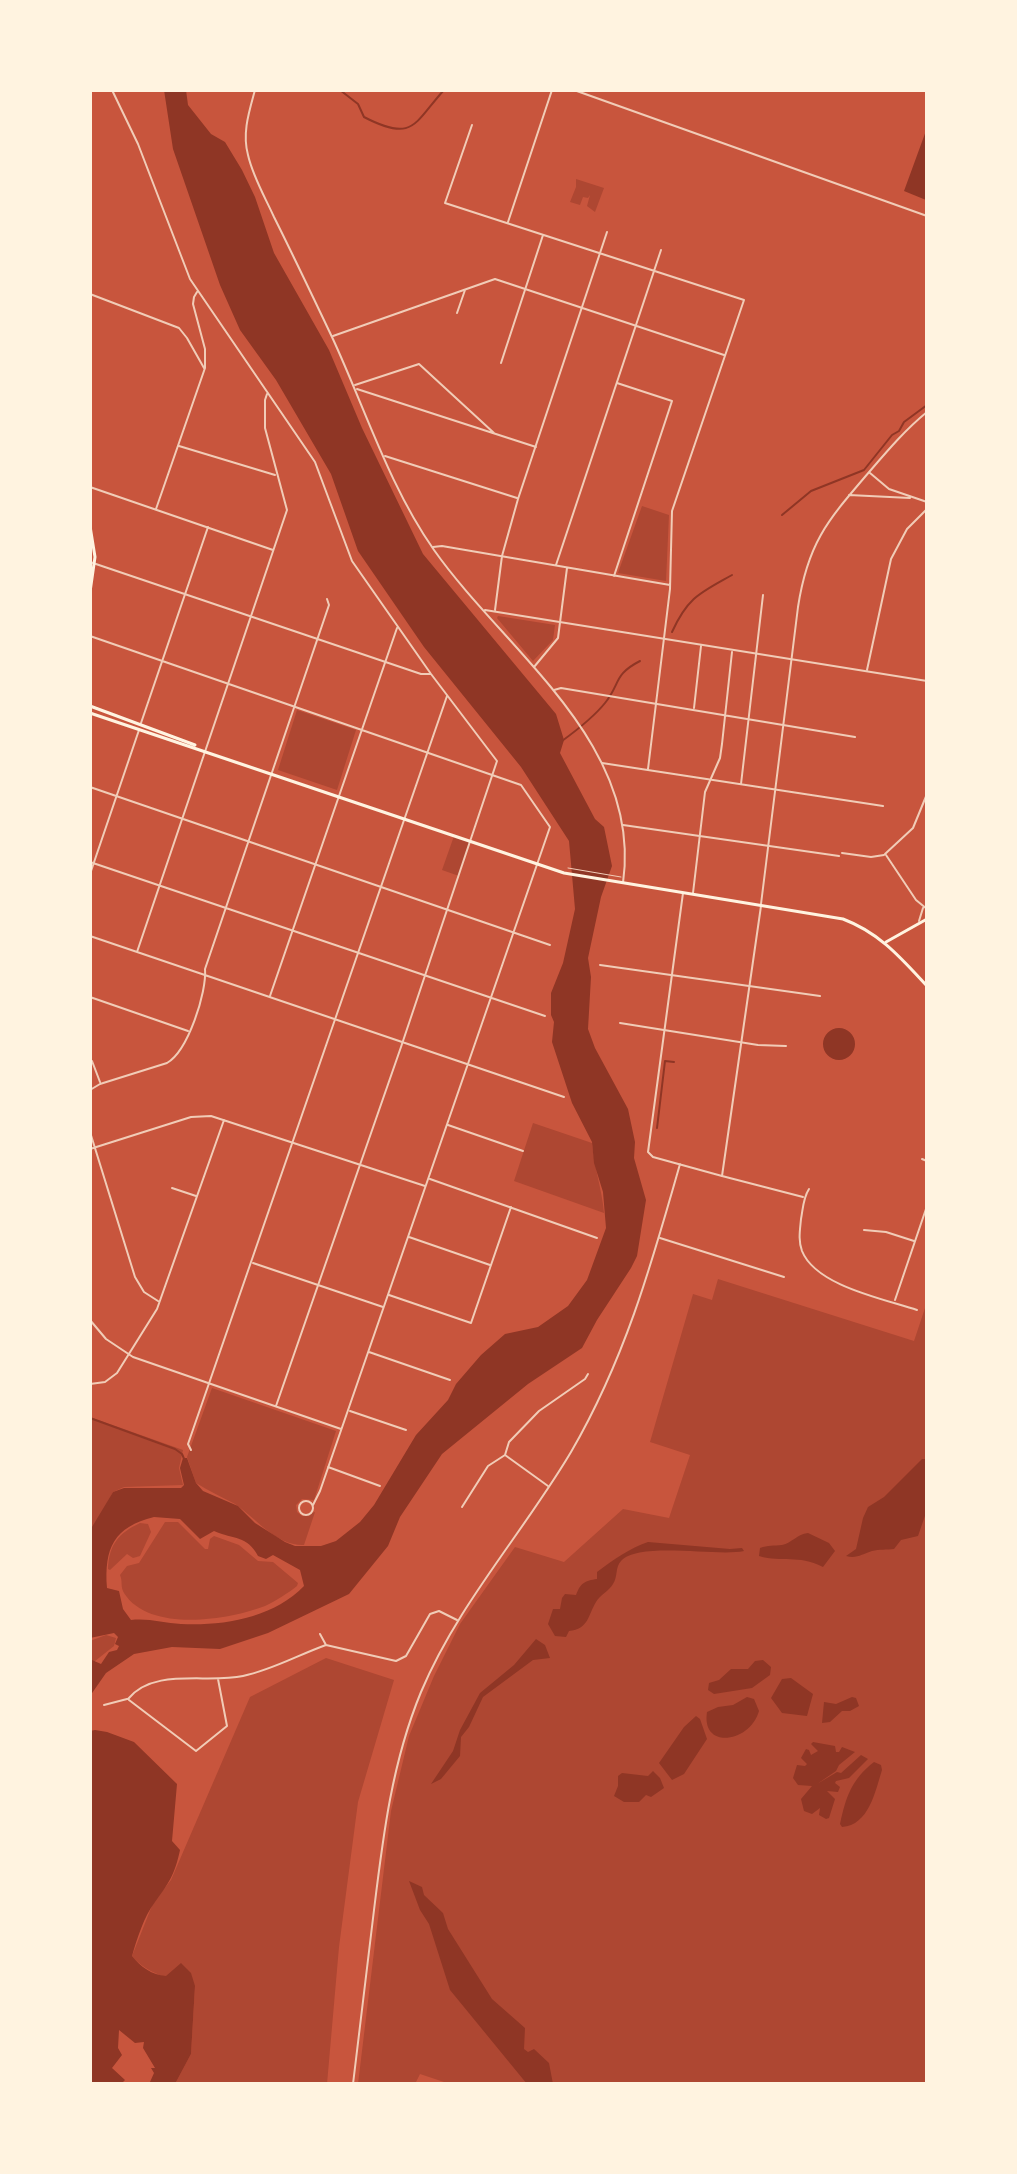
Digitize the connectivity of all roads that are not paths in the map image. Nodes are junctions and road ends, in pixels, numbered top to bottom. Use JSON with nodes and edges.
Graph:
{"nodes":[{"id":1,"x":112,"y":90,"type":"edge"},
{"id":2,"x":255,"y":90,"type":"edge"},
{"id":3,"x":552,"y":90,"type":"edge"},
{"id":4,"x":574,"y":90,"type":"edge"},
{"id":5,"x":472,"y":125,"type":"dead end"},
{"id":6,"x":927,"y":216,"type":"edge"},
{"id":7,"x":507,"y":223,"type":"junction"},
{"id":8,"x":607,"y":232,"type":"dead end"},
{"id":9,"x":543,"y":235,"type":"junction"},
{"id":10,"x":661,"y":250,"type":"dead end"},
{"id":11,"x":599,"y":253,"type":"junction"},
{"id":12,"x":654,"y":271,"type":"junction"},
{"id":13,"x":465,"y":289,"type":"junction"},
{"id":14,"x":525,"y":289,"type":"junction"},
{"id":15,"x":198,"y":292,"type":"junction"},
{"id":16,"x":90,"y":294,"type":"edge"},
{"id":17,"x":581,"y":307,"type":"junction"},
{"id":18,"x":457,"y":313,"type":"dead end"},
{"id":19,"x":636,"y":326,"type":"junction"},
{"id":20,"x":332,"y":337,"type":"junction"},
{"id":21,"x":724,"y":355,"type":"junction"},
{"id":22,"x":501,"y":363,"type":"dead end"},
{"id":23,"x":205,"y":370,"type":"junction"},
{"id":24,"x":617,"y":383,"type":"junction"},
{"id":25,"x":355,"y":387,"type":"junction"},
{"id":26,"x":268,"y":393,"type":"junction"},
{"id":27,"x":927,"y":412,"type":"edge"},
{"id":28,"x":496,"y":434,"type":"junction"},
{"id":29,"x":178,"y":445,"type":"junction"},
{"id":30,"x":536,"y":447,"type":"junction"},
{"id":31,"x":385,"y":456,"type":"junction"},
{"id":32,"x":869,"y":473,"type":"junction"},
{"id":33,"x":276,"y":475,"type":"junction"},
{"id":34,"x":90,"y":487,"type":"edge"},
{"id":35,"x":849,"y":495,"type":"junction"},
{"id":36,"x":911,"y":498,"type":"junction"},
{"id":37,"x":518,"y":499,"type":"junction"},
{"id":38,"x":927,"y":502,"type":"edge"},
{"id":39,"x":156,"y":509,"type":"junction"},
{"id":40,"x":927,"y":509,"type":"edge"},
{"id":41,"x":90,"y":526,"type":"edge"},
{"id":42,"x":208,"y":527,"type":"junction"},
{"id":43,"x":432,"y":548,"type":"junction"},
{"id":44,"x":274,"y":550,"type":"junction"},
{"id":45,"x":502,"y":556,"type":"junction"},
{"id":46,"x":92,"y":563,"type":"edge"},
{"id":47,"x":556,"y":565,"type":"junction"},
{"id":48,"x":567,"y":568,"type":"junction"},
{"id":49,"x":614,"y":576,"type":"junction"},
{"id":50,"x":670,"y":585,"type":"junction"},
{"id":51,"x":90,"y":592,"type":"edge"},
{"id":52,"x":185,"y":594,"type":"junction"},
{"id":53,"x":763,"y":595,"type":"dead end"},
{"id":54,"x":327,"y":599,"type":"dead end"},
{"id":55,"x":484,"y":610,"type":"junction"},
{"id":56,"x":495,"y":612,"type":"junction"},
{"id":57,"x":251,"y":617,"type":"junction"},
{"id":58,"x":560,"y":622,"type":"junction"},
{"id":59,"x":397,"y":627,"type":"junction"},
{"id":60,"x":90,"y":636,"type":"edge"},
{"id":61,"x":317,"y":639,"type":"junction"},
{"id":62,"x":665,"y":639,"type":"junction"},
{"id":63,"x":701,"y":646,"type":"junction"},
{"id":64,"x":732,"y":650,"type":"junction"},
{"id":65,"x":756,"y":654,"type":"junction"},
{"id":66,"x":162,"y":660,"type":"junction"},
{"id":67,"x":791,"y":660,"type":"junction"},
{"id":68,"x":384,"y":661,"type":"junction"},
{"id":69,"x":534,"y":668,"type":"junction"},
{"id":70,"x":867,"y":671,"type":"junction"},
{"id":71,"x":431,"y":674,"type":"junction"},
{"id":72,"x":927,"y":681,"type":"edge"},
{"id":73,"x":228,"y":683,"type":"junction"},
{"id":74,"x":553,"y":691,"type":"junction"},
{"id":75,"x":448,"y":695,"type":"junction"},
{"id":76,"x":656,"y":704,"type":"junction"},
{"id":77,"x":295,"y":705,"type":"junction"},
{"id":78,"x":90,"y":706,"type":"edge"},
{"id":79,"x":693,"y":711,"type":"junction"},
{"id":80,"x":90,"y":713,"type":"edge"},
{"id":81,"x":725,"y":716,"type":"junction"},
{"id":82,"x":749,"y":720,"type":"junction"},
{"id":83,"x":140,"y":726,"type":"junction"},
{"id":84,"x":783,"y":726,"type":"junction"},
{"id":85,"x":361,"y":728,"type":"junction"},
{"id":86,"x":855,"y":737,"type":"dead end"},
{"id":87,"x":206,"y":750,"type":"junction"},
{"id":88,"x":428,"y":751,"type":"junction"},
{"id":89,"x":602,"y":763,"type":"junction"},
{"id":90,"x":648,"y":769,"type":"junction"},
{"id":91,"x":272,"y":773,"type":"junction"},
{"id":92,"x":493,"y":774,"type":"junction"},
{"id":93,"x":710,"y":779,"type":"junction"},
{"id":94,"x":741,"y":784,"type":"junction"},
{"id":95,"x":90,"y":787,"type":"edge"},
{"id":96,"x":775,"y":789,"type":"junction"},
{"id":97,"x":927,"y":794,"type":"edge"},
{"id":98,"x":116,"y":796,"type":"junction"},
{"id":99,"x":338,"y":796,"type":"junction"},
{"id":100,"x":883,"y":806,"type":"dead end"},
{"id":101,"x":404,"y":818,"type":"junction"},
{"id":102,"x":182,"y":819,"type":"junction"},
{"id":103,"x":622,"y":825,"type":"junction"},
{"id":104,"x":700,"y":836,"type":"junction"},
{"id":105,"x":249,"y":841,"type":"junction"},
{"id":106,"x":471,"y":842,"type":"junction"},
{"id":107,"x":768,"y":846,"type":"junction"},
{"id":108,"x":885,"y":854,"type":"junction"},
{"id":109,"x":92,"y":862,"type":"edge"},
{"id":110,"x":315,"y":864,"type":"junction"},
{"id":111,"x":538,"y":865,"type":"junction"},
{"id":112,"x":568,"y":868,"type":"dead end"},
{"id":113,"x":90,"y":874,"type":"edge"},
{"id":114,"x":624,"y":877,"type":"junction"},
{"id":115,"x":623,"y":884,"type":"junction"},
{"id":116,"x":160,"y":885,"type":"junction"},
{"id":117,"x":381,"y":887,"type":"junction"},
{"id":118,"x":683,"y":893,"type":"junction"},
{"id":119,"x":692,"y":894,"type":"junction"},
{"id":120,"x":761,"y":905,"type":"junction"},
{"id":121,"x":226,"y":908,"type":"junction"},
{"id":122,"x":925,"y":908,"type":"edge"},
{"id":123,"x":448,"y":910,"type":"junction"},
{"id":124,"x":927,"y":919,"type":"edge"},
{"id":125,"x":918,"y":924,"type":"junction"},
{"id":126,"x":292,"y":931,"type":"junction"},
{"id":127,"x":514,"y":932,"type":"junction"},
{"id":128,"x":90,"y":936,"type":"edge"},
{"id":129,"x":886,"y":942,"type":"junction"},
{"id":130,"x":550,"y":945,"type":"dead end"},
{"id":131,"x":137,"y":952,"type":"junction"},
{"id":132,"x":358,"y":953,"type":"junction"},
{"id":133,"x":600,"y":965,"type":"dead end"},
{"id":134,"x":206,"y":975,"type":"junction"},
{"id":135,"x":672,"y":975,"type":"junction"},
{"id":136,"x":425,"y":976,"type":"junction"},
{"id":137,"x":749,"y":986,"type":"junction"},
{"id":138,"x":927,"y":986,"type":"edge"},
{"id":139,"x":820,"y":996,"type":"dead end"},
{"id":140,"x":90,"y":997,"type":"edge"},
{"id":141,"x":270,"y":997,"type":"junction"},
{"id":142,"x":492,"y":998,"type":"junction"},
{"id":143,"x":545,"y":1016,"type":"dead end"},
{"id":144,"x":336,"y":1020,"type":"junction"},
{"id":145,"x":620,"y":1023,"type":"dead end"},
{"id":146,"x":189,"y":1031,"type":"junction"},
{"id":147,"x":664,"y":1031,"type":"junction"},
{"id":148,"x":403,"y":1042,"type":"junction"},
{"id":149,"x":741,"y":1042,"type":"junction"},
{"id":150,"x":786,"y":1046,"type":"dead end"},
{"id":151,"x":92,"y":1061,"type":"dead end"},
{"id":152,"x":469,"y":1064,"type":"junction"},
{"id":153,"x":100,"y":1084,"type":"junction"},
{"id":154,"x":90,"y":1090,"type":"edge"},
{"id":155,"x":564,"y":1097,"type":"dead end"},
{"id":156,"x":225,"y":1119,"type":"junction"},
{"id":157,"x":448,"y":1125,"type":"junction"},
{"id":158,"x":90,"y":1132,"type":"edge"},
{"id":159,"x":293,"y":1142,"type":"junction"},
{"id":160,"x":95,"y":1147,"type":"junction"},
{"id":161,"x":90,"y":1149,"type":"edge"},
{"id":162,"x":523,"y":1151,"type":"dead end"},
{"id":163,"x":922,"y":1159,"type":"dead end"},
{"id":164,"x":927,"y":1161,"type":"edge"},
{"id":165,"x":360,"y":1164,"type":"junction"},
{"id":166,"x":680,"y":1164,"type":"junction"},
{"id":167,"x":722,"y":1176,"type":"junction"},
{"id":168,"x":429,"y":1178,"type":"junction"},
{"id":169,"x":426,"y":1187,"type":"junction"},
{"id":170,"x":172,"y":1188,"type":"dead end"},
{"id":171,"x":809,"y":1189,"type":"dead end"},
{"id":172,"x":197,"y":1197,"type":"junction"},
{"id":173,"x":804,"y":1197,"type":"junction"},
{"id":174,"x":927,"y":1206,"type":"edge"},
{"id":175,"x":511,"y":1207,"type":"junction"},
{"id":176,"x":864,"y":1230,"type":"dead end"},
{"id":177,"x":409,"y":1237,"type":"junction"},
{"id":178,"x":597,"y":1238,"type":"dead end"},
{"id":179,"x":660,"y":1238,"type":"junction"},
{"id":180,"x":915,"y":1241,"type":"junction"},
{"id":181,"x":251,"y":1263,"type":"junction"},
{"id":182,"x":491,"y":1265,"type":"junction"},
{"id":183,"x":784,"y":1277,"type":"dead end"},
{"id":184,"x":318,"y":1285,"type":"junction"},
{"id":185,"x":389,"y":1295,"type":"junction"},
{"id":186,"x":160,"y":1302,"type":"junction"},
{"id":187,"x":894,"y":1302,"type":"junction"},
{"id":188,"x":384,"y":1308,"type":"junction"},
{"id":189,"x":917,"y":1310,"type":"dead end"},
{"id":190,"x":90,"y":1320,"type":"edge"},
{"id":191,"x":369,"y":1352,"type":"junction"},
{"id":192,"x":129,"y":1355,"type":"junction"},
{"id":193,"x":588,"y":1374,"type":"dead end"},
{"id":194,"x":450,"y":1380,"type":"dead end"},
{"id":195,"x":90,"y":1384,"type":"edge"},
{"id":196,"x":209,"y":1384,"type":"junction"},
{"id":197,"x":276,"y":1406,"type":"junction"},
{"id":198,"x":349,"y":1410,"type":"junction"},
{"id":199,"x":342,"y":1429,"type":"junction"},
{"id":200,"x":406,"y":1430,"type":"dead end"},
{"id":201,"x":191,"y":1450,"type":"dead end"},
{"id":202,"x":505,"y":1455,"type":"junction"},
{"id":203,"x":328,"y":1467,"type":"junction"},
{"id":204,"x":380,"y":1486,"type":"dead end"},
{"id":205,"x":549,"y":1487,"type":"junction"},
{"id":206,"x":313,"y":1505,"type":"dead end"},
{"id":207,"x":462,"y":1507,"type":"dead end"},
{"id":208,"x":457,"y":1620,"type":"junction"},
{"id":209,"x":320,"y":1634,"type":"dead end"},
{"id":210,"x":326,"y":1645,"type":"junction"},
{"id":211,"x":218,"y":1679,"type":"junction"},
{"id":212,"x":128,"y":1699,"type":"junction"},
{"id":213,"x":104,"y":1705,"type":"dead end"},
{"id":214,"x":353,"y":2084,"type":"edge"}],
"edges":[{"from":1,"to":15,"type":"street"},
{"from":2,"to":20,"type":"street"},
{"from":3,"to":7,"type":"street"},
{"from":4,"to":6,"type":"street"},
{"from":5,"to":7,"type":"street"},
{"from":7,"to":9,"type":"street"},
{"from":8,"to":11,"type":"street"},
{"from":9,"to":11,"type":"street"},
{"from":9,"to":14,"type":"street"},
{"from":10,"to":12,"type":"street"},
{"from":11,"to":12,"type":"street"},
{"from":11,"to":17,"type":"street"},
{"from":12,"to":19,"type":"street"},
{"from":12,"to":21,"type":"street"},
{"from":13,"to":14,"type":"street"},
{"from":13,"to":18,"type":"street"},
{"from":13,"to":20,"type":"street"},
{"from":14,"to":17,"type":"street"},
{"from":14,"to":22,"type":"street"},
{"from":15,"to":23,"type":"street"},
{"from":15,"to":26,"type":"street"},
{"from":16,"to":23,"type":"street"},
{"from":17,"to":19,"type":"street"},
{"from":17,"to":30,"type":"street"},
{"from":19,"to":21,"type":"street"},
{"from":19,"to":24,"type":"street"},
{"from":20,"to":25,"type":"street"},
{"from":21,"to":50,"type":"street"},
{"from":23,"to":29,"type":"street"},
{"from":24,"to":47,"type":"street"},
{"from":24,"to":49,"type":"street"},
{"from":25,"to":28,"type":"street"},
{"from":25,"to":28,"type":"street"},
{"from":25,"to":31,"type":"street"},
{"from":26,"to":33,"type":"street"},
{"from":26,"to":59,"type":"street"},
{"from":27,"to":32,"type":"street"},
{"from":28,"to":30,"type":"street"},
{"from":29,"to":33,"type":"street"},
{"from":29,"to":39,"type":"street"},
{"from":30,"to":37,"type":"street"},
{"from":31,"to":37,"type":"street"},
{"from":31,"to":43,"type":"street"},
{"from":32,"to":35,"type":"street"},
{"from":32,"to":36,"type":"street"},
{"from":33,"to":44,"type":"street"},
{"from":34,"to":39,"type":"street"},
{"from":35,"to":36,"type":"street"},
{"from":35,"to":67,"type":"street"},
{"from":36,"to":38,"type":"street"},
{"from":37,"to":45,"type":"street"},
{"from":39,"to":42,"type":"street"},
{"from":40,"to":70,"type":"street"},
{"from":41,"to":46,"type":"main road"},
{"from":42,"to":44,"type":"street"},
{"from":42,"to":52,"type":"street"},
{"from":43,"to":45,"type":"street"},
{"from":43,"to":55,"type":"street"},
{"from":44,"to":57,"type":"street"},
{"from":45,"to":47,"type":"street"},
{"from":45,"to":56,"type":"street"},
{"from":46,"to":51,"type":"main road"},
{"from":46,"to":52,"type":"street"},
{"from":47,"to":48,"type":"street"},
{"from":48,"to":49,"type":"street"},
{"from":48,"to":58,"type":"street"},
{"from":49,"to":50,"type":"street"},
{"from":50,"to":62,"type":"street"},
{"from":52,"to":57,"type":"street"},
{"from":52,"to":66,"type":"street"},
{"from":53,"to":65,"type":"street"},
{"from":54,"to":61,"type":"street"},
{"from":55,"to":56,"type":"street"},
{"from":55,"to":69,"type":"street"},
{"from":56,"to":58,"type":"street"},
{"from":57,"to":61,"type":"street"},
{"from":57,"to":73,"type":"street"},
{"from":58,"to":62,"type":"street"},
{"from":58,"to":69,"type":"street"},
{"from":59,"to":68,"type":"street"},
{"from":59,"to":71,"type":"street"},
{"from":60,"to":66,"type":"street"},
{"from":61,"to":68,"type":"street"},
{"from":61,"to":77,"type":"street"},
{"from":62,"to":63,"type":"street"},
{"from":62,"to":76,"type":"street"},
{"from":63,"to":64,"type":"street"},
{"from":63,"to":79,"type":"street"},
{"from":64,"to":65,"type":"street"},
{"from":64,"to":81,"type":"street"},
{"from":65,"to":67,"type":"street"},
{"from":65,"to":82,"type":"street"},
{"from":66,"to":73,"type":"street"},
{"from":66,"to":83,"type":"street"},
{"from":67,"to":70,"type":"street"},
{"from":67,"to":84,"type":"street"},
{"from":68,"to":71,"type":"street"},
{"from":68,"to":85,"type":"street"},
{"from":69,"to":74,"type":"street"},
{"from":70,"to":72,"type":"street"},
{"from":71,"to":75,"type":"street"},
{"from":73,"to":77,"type":"street"},
{"from":73,"to":87,"type":"street"},
{"from":74,"to":76,"type":"street"},
{"from":74,"to":89,"type":"street"},
{"from":75,"to":88,"type":"street"},
{"from":75,"to":92,"type":"street"},
{"from":76,"to":79,"type":"street"},
{"from":76,"to":90,"type":"street"},
{"from":77,"to":85,"type":"street"},
{"from":77,"to":91,"type":"street"},
{"from":78,"to":83,"type":"main road"},
{"from":79,"to":81,"type":"street"},
{"from":80,"to":83,"type":"main road"},
{"from":81,"to":82,"type":"street"},
{"from":81,"to":93,"type":"street"},
{"from":82,"to":84,"type":"street"},
{"from":82,"to":94,"type":"street"},
{"from":83,"to":87,"type":"main road"},
{"from":83,"to":98,"type":"street"},
{"from":84,"to":86,"type":"street"},
{"from":84,"to":96,"type":"street"},
{"from":85,"to":88,"type":"street"},
{"from":85,"to":99,"type":"street"},
{"from":87,"to":91,"type":"main road"},
{"from":87,"to":102,"type":"street"},
{"from":88,"to":92,"type":"street"},
{"from":88,"to":101,"type":"street"},
{"from":89,"to":90,"type":"street"},
{"from":89,"to":103,"type":"street"},
{"from":90,"to":93,"type":"street"},
{"from":91,"to":99,"type":"main road"},
{"from":91,"to":105,"type":"street"},
{"from":92,"to":106,"type":"street"},
{"from":92,"to":111,"type":"street"},
{"from":93,"to":94,"type":"street"},
{"from":93,"to":104,"type":"street"},
{"from":94,"to":96,"type":"street"},
{"from":95,"to":98,"type":"street"},
{"from":96,"to":100,"type":"street"},
{"from":96,"to":107,"type":"street"},
{"from":97,"to":108,"type":"street"},
{"from":98,"to":102,"type":"street"},
{"from":98,"to":109,"type":"street"},
{"from":99,"to":101,"type":"main road"},
{"from":99,"to":110,"type":"street"},
{"from":101,"to":106,"type":"main road"},
{"from":101,"to":117,"type":"street"},
{"from":102,"to":105,"type":"street"},
{"from":102,"to":116,"type":"street"},
{"from":103,"to":104,"type":"street"},
{"from":103,"to":114,"type":"street"},
{"from":104,"to":107,"type":"street"},
{"from":104,"to":119,"type":"street"},
{"from":105,"to":110,"type":"street"},
{"from":105,"to":121,"type":"street"},
{"from":106,"to":111,"type":"main road"},
{"from":106,"to":123,"type":"street"},
{"from":107,"to":108,"type":"street"},
{"from":107,"to":120,"type":"street"},
{"from":108,"to":122,"type":"street"},
{"from":109,"to":113,"type":"street"},
{"from":109,"to":116,"type":"street"},
{"from":110,"to":117,"type":"street"},
{"from":110,"to":126,"type":"street"},
{"from":111,"to":115,"type":"main road"},
{"from":111,"to":127,"type":"street"},
{"from":112,"to":114,"type":"street"},
{"from":114,"to":115,"type":"street"},
{"from":115,"to":118,"type":"main road"},
{"from":116,"to":121,"type":"street"},
{"from":116,"to":131,"type":"street"},
{"from":117,"to":123,"type":"street"},
{"from":117,"to":132,"type":"street"},
{"from":118,"to":119,"type":"main road"},
{"from":118,"to":135,"type":"street"},
{"from":119,"to":120,"type":"main road"},
{"from":120,"to":129,"type":"main road"},
{"from":120,"to":137,"type":"street"},
{"from":121,"to":126,"type":"street"},
{"from":121,"to":134,"type":"street"},
{"from":122,"to":125,"type":"street"},
{"from":123,"to":127,"type":"street"},
{"from":123,"to":136,"type":"street"},
{"from":124,"to":125,"type":"main road"},
{"from":125,"to":129,"type":"main road"},
{"from":126,"to":132,"type":"street"},
{"from":126,"to":141,"type":"street"},
{"from":127,"to":130,"type":"street"},
{"from":127,"to":142,"type":"street"},
{"from":128,"to":131,"type":"street"},
{"from":129,"to":138,"type":"main road"},
{"from":131,"to":134,"type":"street"},
{"from":132,"to":136,"type":"street"},
{"from":132,"to":144,"type":"street"},
{"from":133,"to":135,"type":"street"},
{"from":134,"to":141,"type":"street"},
{"from":134,"to":146,"type":"street"},
{"from":135,"to":137,"type":"street"},
{"from":135,"to":147,"type":"street"},
{"from":136,"to":142,"type":"street"},
{"from":136,"to":148,"type":"street"},
{"from":137,"to":139,"type":"street"},
{"from":137,"to":149,"type":"street"},
{"from":140,"to":146,"type":"street"},
{"from":141,"to":144,"type":"street"},
{"from":142,"to":143,"type":"street"},
{"from":142,"to":152,"type":"street"},
{"from":144,"to":148,"type":"street"},
{"from":144,"to":159,"type":"street"},
{"from":145,"to":147,"type":"street"},
{"from":146,"to":153,"type":"street"},
{"from":147,"to":149,"type":"street"},
{"from":147,"to":166,"type":"street"},
{"from":148,"to":152,"type":"street"},
{"from":148,"to":165,"type":"street"},
{"from":149,"to":150,"type":"street"},
{"from":149,"to":167,"type":"street"},
{"from":151,"to":153,"type":"street"},
{"from":152,"to":155,"type":"street"},
{"from":152,"to":157,"type":"street"},
{"from":153,"to":154,"type":"street"},
{"from":156,"to":159,"type":"street"},
{"from":156,"to":160,"type":"street"},
{"from":156,"to":172,"type":"street"},
{"from":157,"to":162,"type":"street"},
{"from":157,"to":168,"type":"street"},
{"from":158,"to":160,"type":"street"},
{"from":159,"to":165,"type":"street"},
{"from":159,"to":181,"type":"street"},
{"from":160,"to":161,"type":"street"},
{"from":160,"to":186,"type":"street"},
{"from":163,"to":164,"type":"street"},
{"from":165,"to":169,"type":"street"},
{"from":165,"to":184,"type":"street"},
{"from":166,"to":167,"type":"street"},
{"from":166,"to":179,"type":"street"},
{"from":167,"to":173,"type":"street"},
{"from":168,"to":169,"type":"street"},
{"from":168,"to":175,"type":"street"},
{"from":169,"to":177,"type":"street"},
{"from":170,"to":172,"type":"street"},
{"from":171,"to":173,"type":"street"},
{"from":172,"to":186,"type":"street"},
{"from":173,"to":187,"type":"street"},
{"from":174,"to":180,"type":"street"},
{"from":175,"to":178,"type":"street"},
{"from":175,"to":182,"type":"street"},
{"from":176,"to":180,"type":"street"},
{"from":177,"to":182,"type":"street"},
{"from":177,"to":185,"type":"street"},
{"from":179,"to":183,"type":"street"},
{"from":179,"to":205,"type":"street"},
{"from":180,"to":187,"type":"street"},
{"from":181,"to":184,"type":"street"},
{"from":181,"to":196,"type":"street"},
{"from":182,"to":185,"type":"street"},
{"from":184,"to":188,"type":"street"},
{"from":184,"to":197,"type":"street"},
{"from":185,"to":188,"type":"street"},
{"from":186,"to":192,"type":"street"},
{"from":187,"to":189,"type":"street"},
{"from":188,"to":191,"type":"street"},
{"from":190,"to":192,"type":"street"},
{"from":191,"to":194,"type":"street"},
{"from":191,"to":198,"type":"street"},
{"from":192,"to":195,"type":"street"},
{"from":192,"to":196,"type":"street"},
{"from":193,"to":202,"type":"street"},
{"from":196,"to":197,"type":"street"},
{"from":196,"to":201,"type":"street"},
{"from":197,"to":199,"type":"street"},
{"from":198,"to":199,"type":"street"},
{"from":198,"to":200,"type":"street"},
{"from":199,"to":203,"type":"street"},
{"from":202,"to":205,"type":"street"},
{"from":202,"to":207,"type":"street"},
{"from":203,"to":204,"type":"street"},
{"from":203,"to":206,"type":"street"},
{"from":205,"to":208,"type":"street"},
{"from":208,"to":210,"type":"street"},
{"from":208,"to":214,"type":"street"},
{"from":209,"to":210,"type":"street"},
{"from":210,"to":211,"type":"street"},
{"from":211,"to":212,"type":"street"},
{"from":211,"to":212,"type":"street"},
{"from":212,"to":213,"type":"street"}]}
